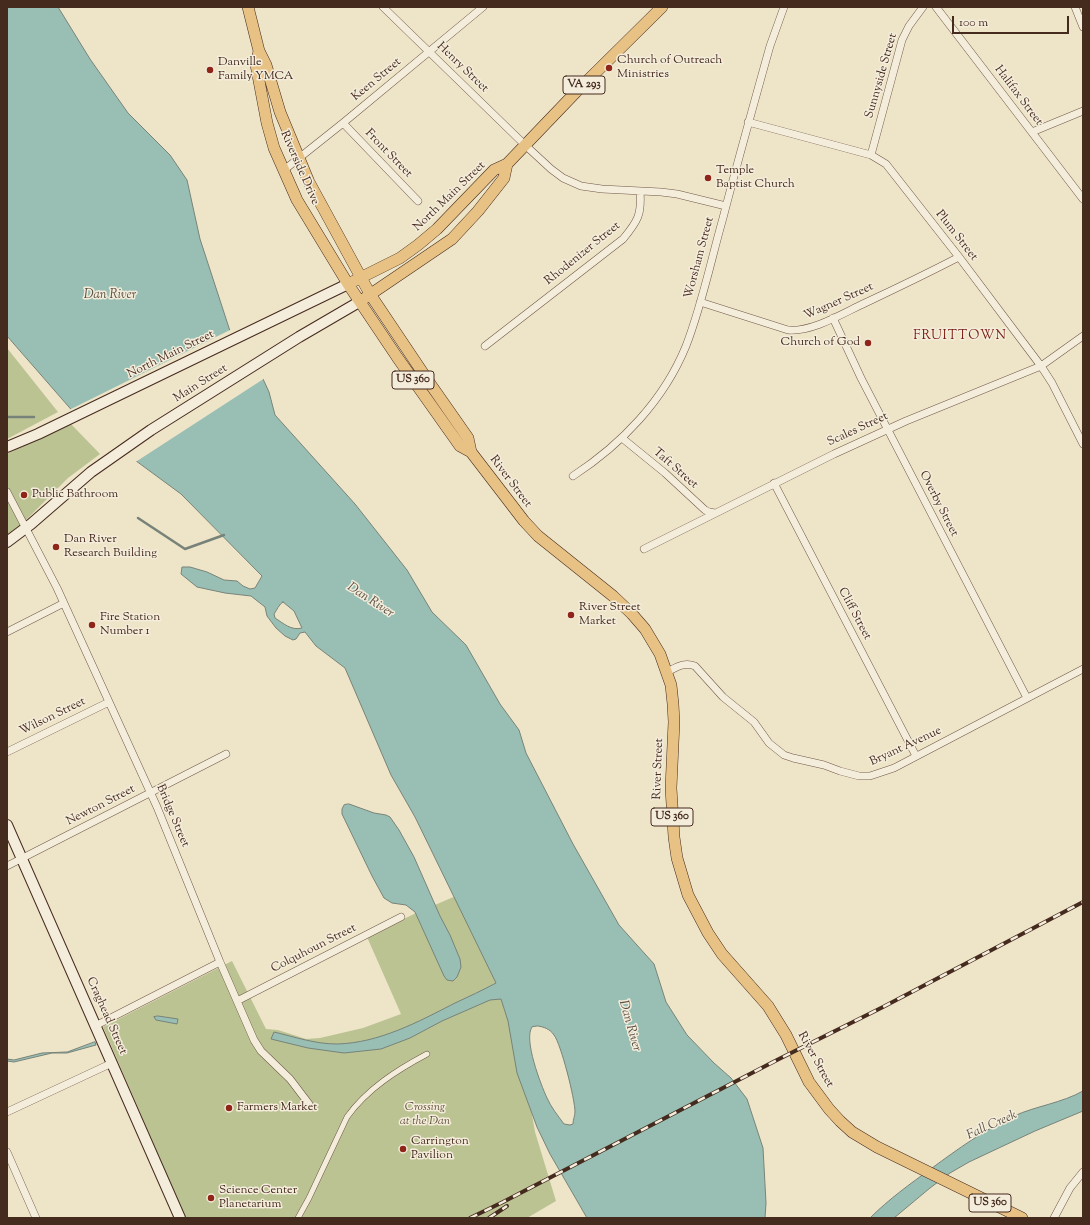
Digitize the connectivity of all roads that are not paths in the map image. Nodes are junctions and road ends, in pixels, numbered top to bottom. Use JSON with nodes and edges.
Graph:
{"nodes":[{"id":1,"x":248,"y":7,"type":"edge"},
{"id":2,"x":383,"y":7,"type":"edge"},
{"id":3,"x":483,"y":7,"type":"edge"},
{"id":4,"x":662,"y":7,"type":"edge"},
{"id":5,"x":784,"y":7,"type":"edge"},
{"id":6,"x":923,"y":7,"type":"edge"},
{"id":7,"x":936,"y":7,"type":"edge"},
{"id":8,"x":1075,"y":7,"type":"edge"},
{"id":9,"x":1083,"y":27,"type":"edge"},
{"id":10,"x":259,"y":51,"type":"junction"},
{"id":11,"x":429,"y":52,"type":"junction"},
{"id":12,"x":1083,"y":111,"type":"edge"},
{"id":13,"x":748,"y":122,"type":"junction"},
{"id":14,"x":343,"y":123,"type":"junction"},
{"id":15,"x":1032,"y":132,"type":"junction"},
{"id":16,"x":525,"y":145,"type":"junction"},
{"id":17,"x":871,"y":155,"type":"junction"},
{"id":18,"x":299,"y":158,"type":"junction"},
{"id":19,"x":507,"y":164,"type":"junction"},
{"id":20,"x":284,"y":170,"type":"junction"},
{"id":21,"x":640,"y":191,"type":"junction"},
{"id":22,"x":1083,"y":199,"type":"edge"},
{"id":23,"x":418,"y":201,"type":"dead end"},
{"id":24,"x":726,"y":206,"type":"junction"},
{"id":25,"x":959,"y":257,"type":"junction"},
{"id":26,"x":361,"y":278,"type":"junction"},
{"id":27,"x":348,"y":284,"type":"junction"},
{"id":28,"x":370,"y":294,"type":"junction"},
{"id":29,"x":359,"y":302,"type":"junction"},
{"id":30,"x":700,"y":302,"type":"junction"},
{"id":31,"x":833,"y":318,"type":"junction"},
{"id":32,"x":1083,"y":336,"type":"edge"},
{"id":33,"x":485,"y":346,"type":"dead end"},
{"id":34,"x":1041,"y":366,"type":"junction"},
{"id":35,"x":887,"y":429,"type":"junction"},
{"id":36,"x":622,"y":438,"type":"junction"},
{"id":37,"x":1083,"y":444,"type":"edge"},
{"id":38,"x":7,"y":447,"type":"edge"},
{"id":39,"x":471,"y":452,"type":"junction"},
{"id":40,"x":573,"y":476,"type":"dead end"},
{"id":41,"x":774,"y":483,"type":"junction"},
{"id":42,"x":7,"y":492,"type":"edge"},
{"id":43,"x":715,"y":513,"type":"junction"},
{"id":44,"x":26,"y":528,"type":"junction"},
{"id":45,"x":7,"y":542,"type":"edge"},
{"id":46,"x":644,"y":549,"type":"dead end"},
{"id":47,"x":64,"y":603,"type":"junction"},
{"id":48,"x":7,"y":632,"type":"edge"},
{"id":49,"x":1083,"y":669,"type":"edge"},
{"id":50,"x":667,"y":672,"type":"junction"},
{"id":51,"x":1027,"y":698,"type":"junction"},
{"id":52,"x":109,"y":702,"type":"junction"},
{"id":53,"x":7,"y":752,"type":"edge"},
{"id":54,"x":226,"y":754,"type":"dead end"},
{"id":55,"x":916,"y":756,"type":"junction"},
{"id":56,"x":150,"y":793,"type":"junction"},
{"id":57,"x":7,"y":825,"type":"edge"},
{"id":58,"x":21,"y":858,"type":"junction"},
{"id":59,"x":7,"y":866,"type":"edge"},
{"id":60,"x":401,"y":917,"type":"dead end"},
{"id":61,"x":220,"y":962,"type":"junction"},
{"id":62,"x":237,"y":1001,"type":"junction"},
{"id":63,"x":96,"y":1026,"type":"junction"},
{"id":64,"x":427,"y":1054,"type":"dead end"},
{"id":65,"x":112,"y":1063,"type":"junction"},
{"id":66,"x":309,"y":1104,"type":"dead end"},
{"id":67,"x":7,"y":1112,"type":"edge"},
{"id":68,"x":7,"y":1152,"type":"edge"},
{"id":69,"x":1083,"y":1172,"type":"edge"},
{"id":70,"x":36,"y":1218,"type":"edge"},
{"id":71,"x":180,"y":1218,"type":"edge"},
{"id":72,"x":298,"y":1218,"type":"edge"},
{"id":73,"x":1022,"y":1218,"type":"edge"},
{"id":74,"x":1054,"y":1218,"type":"edge"}],
"edges":[{"from":1,"to":10,"type":"main road","name":"Riverside Drive"},
{"from":2,"to":11,"type":"street","name":"Henry Street"},
{"from":3,"to":11,"type":"street","name":"Keen Street"},
{"from":4,"to":16,"type":"main road","name":"North Main Street","number":"VA 293"},
{"from":5,"to":13,"type":"street","name":"Worsham Street"},
{"from":6,"to":17,"type":"street","name":"Sunnyside Street"},
{"from":7,"to":15,"type":"street","name":"Halifax Street"},
{"from":8,"to":9,"type":"street"},
{"from":10,"to":18,"type":"main road","name":"Riverside Drive"},
{"from":10,"to":20,"type":"main road","name":"Riverside Drive"},
{"from":11,"to":14,"type":"street","name":"Keen Street"},
{"from":11,"to":16,"type":"street","name":"Henry Street"},
{"from":12,"to":15,"type":"street"},
{"from":13,"to":17,"type":"street","name":"Plum Street"},
{"from":13,"to":24,"type":"street","name":"Worsham Street"},
{"from":14,"to":18,"type":"street","name":"Keen Street"},
{"from":14,"to":23,"type":"street","name":"Front Street"},
{"from":15,"to":22,"type":"street","name":"Halifax Street"},
{"from":16,"to":19,"type":"main road","name":"North Main Street","number":"VA 293"},
{"from":16,"to":21,"type":"street","name":"Henry Street"},
{"from":17,"to":25,"type":"street","name":"Plum Street"},
{"from":18,"to":20,"type":"street","name":"Keen Street"},
{"from":18,"to":26,"type":"main road","name":"Riverside Drive"},
{"from":19,"to":26,"type":"main road","name":"North Main Street","number":"VA 293"},
{"from":19,"to":28,"type":"main road","name":"North Main Street","number":"VA 293"},
{"from":20,"to":27,"type":"main road","name":"Riverside Drive"},
{"from":21,"to":24,"type":"street"},
{"from":21,"to":33,"type":"street","name":"Rhodenizer Street"},
{"from":24,"to":30,"type":"street","name":"Worsham Street"},
{"from":25,"to":31,"type":"street","name":"Wagner Street"},
{"from":25,"to":34,"type":"street","name":"Plum Street"},
{"from":26,"to":27,"type":"main road","name":"North Main Street","number":"VA 293"},
{"from":26,"to":28,"type":"main road","name":"River Street","number":"US 360"},
{"from":27,"to":29,"type":"main road","name":"River Street","number":"US 360"},
{"from":27,"to":38,"type":"main road","name":"North Main Street","number":"VA 293"},
{"from":28,"to":29,"type":"main road","name":"North Main Street","number":"VA 293"},
{"from":28,"to":39,"type":"main road","name":"River Street","number":"US 360"},
{"from":29,"to":39,"type":"main road","name":"River Street","number":"US 360"},
{"from":29,"to":44,"type":"main road","name":"Main Street","number":"VA 293"},
{"from":30,"to":31,"type":"street","name":"Wagner Street"},
{"from":30,"to":36,"type":"street","name":"Worsham Street"},
{"from":31,"to":35,"type":"street","name":"Overby Street"},
{"from":32,"to":34,"type":"street","name":"Scales Street"},
{"from":34,"to":35,"type":"street","name":"Scales Street"},
{"from":34,"to":37,"type":"street","name":"Plum Street"},
{"from":35,"to":41,"type":"street","name":"Scales Street"},
{"from":35,"to":51,"type":"street","name":"Overby Street"},
{"from":36,"to":40,"type":"street","name":"Worsham Street"},
{"from":36,"to":43,"type":"street","name":"Taft Street"},
{"from":39,"to":50,"type":"main road","name":"River Street","number":"US 360"},
{"from":41,"to":43,"type":"street","name":"Scales Street"},
{"from":41,"to":55,"type":"street","name":"Cliff Street"},
{"from":42,"to":44,"type":"street","name":"Bridge Street"},
{"from":43,"to":46,"type":"street","name":"Scales Street"},
{"from":44,"to":45,"type":"main road","number":"VA 293"},
{"from":44,"to":47,"type":"street","name":"Bridge Street"},
{"from":47,"to":48,"type":"street"},
{"from":47,"to":52,"type":"street","name":"Bridge Street"},
{"from":49,"to":51,"type":"street","name":"Bryant Avenue"},
{"from":50,"to":55,"type":"street","name":"Bryant Avenue"},
{"from":50,"to":73,"type":"main road","name":"River Street","number":"US 360"},
{"from":51,"to":55,"type":"street","name":"Bryant Avenue"},
{"from":52,"to":53,"type":"street","name":"Wilson Street"},
{"from":52,"to":56,"type":"street","name":"Bridge Street"},
{"from":54,"to":56,"type":"street","name":"Newton Street"},
{"from":56,"to":58,"type":"street","name":"Newton Street"},
{"from":56,"to":61,"type":"street","name":"Bridge Street"},
{"from":57,"to":58,"type":"main road","name":"Craghead Street"},
{"from":58,"to":59,"type":"street","name":"Newton Street"},
{"from":58,"to":63,"type":"main road","name":"Craghead Street"},
{"from":60,"to":62,"type":"street","name":"Colquhoun Street"},
{"from":61,"to":62,"type":"street","name":"Bridge Street"},
{"from":61,"to":63,"type":"street"},
{"from":62,"to":66,"type":"street","name":"Bridge Street"},
{"from":63,"to":65,"type":"main road","name":"Craghead Street"},
{"from":64,"to":72,"type":"street"},
{"from":65,"to":67,"type":"street"},
{"from":65,"to":71,"type":"main road","name":"Craghead Street"},
{"from":68,"to":70,"type":"street"},
{"from":69,"to":74,"type":"street"}]}
